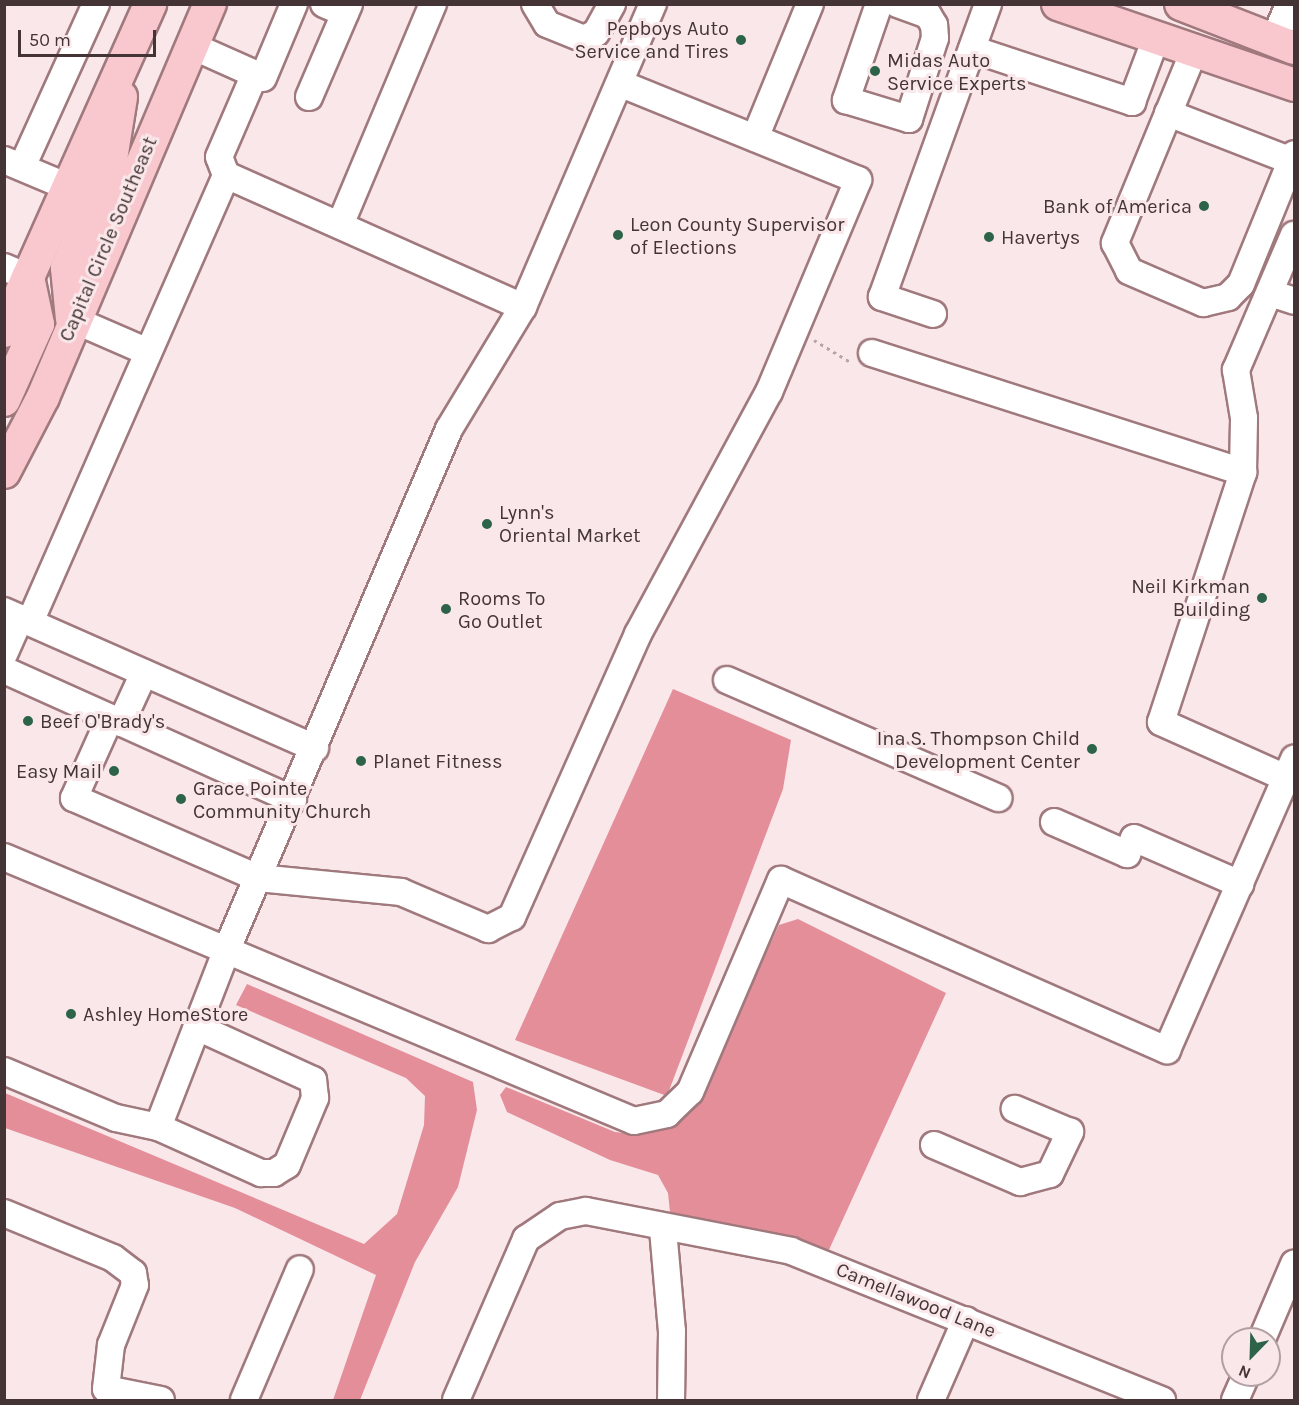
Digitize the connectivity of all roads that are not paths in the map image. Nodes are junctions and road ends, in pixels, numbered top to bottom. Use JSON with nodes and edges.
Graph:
{"nodes":[{"id":1,"x":96,"y":4,"type":"edge"},
{"id":2,"x":150,"y":4,"type":"edge"},
{"id":3,"x":210,"y":4,"type":"edge"},
{"id":4,"x":294,"y":4,"type":"edge"},
{"id":5,"x":433,"y":4,"type":"edge"},
{"id":6,"x":535,"y":4,"type":"edge"},
{"id":7,"x":612,"y":4,"type":"edge"},
{"id":8,"x":653,"y":4,"type":"edge"},
{"id":9,"x":810,"y":4,"type":"edge"},
{"id":10,"x":879,"y":4,"type":"edge"},
{"id":11,"x":897,"y":4,"type":"edge"},
{"id":12,"x":988,"y":4,"type":"edge"},
{"id":13,"x":1058,"y":4,"type":"edge"},
{"id":14,"x":1181,"y":4,"type":"edge"},
{"id":15,"x":1289,"y":4,"type":"edge"},
{"id":16,"x":339,"y":7,"type":"edge"},
{"id":17,"x":1215,"y":11,"type":"edge"},
{"id":18,"x":1156,"y":38,"type":"junction"},
{"id":19,"x":192,"y":46,"type":"junction"},
{"id":20,"x":972,"y":49,"type":"junction"},
{"id":21,"x":1288,"y":50,"type":"edge"},
{"id":22,"x":1194,"y":51,"type":"junction"},
{"id":23,"x":129,"y":55,"type":"junction"},
{"id":24,"x":1242,"y":66,"type":"junction"},
{"id":25,"x":264,"y":78,"type":"dead end"},
{"id":26,"x":622,"y":84,"type":"junction"},
{"id":27,"x":1294,"y":85,"type":"edge"},
{"id":28,"x":309,"y":97,"type":"dead end"},
{"id":29,"x":1168,"y":113,"type":"junction"},
{"id":30,"x":755,"y":138,"type":"junction"},
{"id":31,"x":1293,"y":158,"type":"edge"},
{"id":32,"x":13,"y":163,"type":"edge"},
{"id":33,"x":226,"y":175,"type":"junction"},
{"id":34,"x":68,"y":187,"type":"junction"},
{"id":35,"x":340,"y":225,"type":"junction"},
{"id":36,"x":1294,"y":235,"type":"edge"},
{"id":37,"x":16,"y":272,"type":"edge"},
{"id":38,"x":1270,"y":293,"type":"junction"},
{"id":39,"x":1294,"y":301,"type":"edge"},
{"id":40,"x":523,"y":307,"type":"junction"},
{"id":41,"x":933,"y":315,"type":"dead end"},
{"id":42,"x":72,"y":319,"type":"junction"},
{"id":43,"x":4,"y":332,"type":"edge"},
{"id":44,"x":148,"y":352,"type":"junction"},
{"id":45,"x":864,"y":359,"type":"road end"},
{"id":46,"x":4,"y":400,"type":"edge"},
{"id":47,"x":4,"y":472,"type":"edge"},
{"id":48,"x":1243,"y":472,"type":"junction"},
{"id":49,"x":18,"y":617,"type":"edge"},
{"id":50,"x":4,"y":654,"type":"edge"},
{"id":51,"x":4,"y":670,"type":"edge"},
{"id":52,"x":144,"y":673,"type":"junction"},
{"id":53,"x":727,"y":680,"type":"dead end"},
{"id":54,"x":116,"y":720,"type":"junction"},
{"id":55,"x":315,"y":748,"type":"junction"},
{"id":56,"x":1290,"y":768,"type":"edge"},
{"id":57,"x":998,"y":798,"type":"dead end"},
{"id":58,"x":293,"y":800,"type":"junction"},
{"id":59,"x":1054,"y":822,"type":"dead end"},
{"id":60,"x":4,"y":856,"type":"edge"},
{"id":61,"x":258,"y":878,"type":"junction"},
{"id":62,"x":1240,"y":884,"type":"junction"},
{"id":63,"x":227,"y":949,"type":"junction"},
{"id":64,"x":197,"y":1027,"type":"junction"},
{"id":65,"x":4,"y":1071,"type":"edge"},
{"id":66,"x":1015,"y":1109,"type":"dead end"},
{"id":67,"x":158,"y":1127,"type":"junction"},
{"id":68,"x":934,"y":1145,"type":"dead end"},
{"id":69,"x":4,"y":1212,"type":"edge"},
{"id":70,"x":663,"y":1229,"type":"junction"},
{"id":71,"x":1294,"y":1264,"type":"edge"},
{"id":72,"x":300,"y":1269,"type":"dead end"},
{"id":73,"x":966,"y":1320,"type":"junction"},
{"id":74,"x":1267,"y":1327,"type":"edge"},
{"id":75,"x":1241,"y":1387,"type":"edge"},
{"id":76,"x":100,"y":1395,"type":"edge"},
{"id":77,"x":161,"y":1401,"type":"edge"},
{"id":78,"x":244,"y":1401,"type":"edge"},
{"id":79,"x":456,"y":1401,"type":"edge"},
{"id":80,"x":671,"y":1401,"type":"edge"},
{"id":81,"x":931,"y":1401,"type":"edge"},
{"id":82,"x":1162,"y":1401,"type":"edge"},
{"id":83,"x":1235,"y":1401,"type":"edge"}],
"edges":[{"from":1,"to":32,"type":"street"},
{"from":2,"to":23,"type":"main road"},
{"from":3,"to":19,"type":"main road","name":"Capital Circle Southeast"},
{"from":4,"to":25,"type":"street"},
{"from":5,"to":35,"type":"street"},
{"from":6,"to":7,"type":"street"},
{"from":8,"to":26,"type":"street"},
{"from":9,"to":30,"type":"street"},
{"from":10,"to":11,"type":"street"},
{"from":12,"to":20,"type":"street"},
{"from":13,"to":18,"type":"main road"},
{"from":14,"to":17,"type":"main road"},
{"from":15,"to":21,"type":"street"},
{"from":16,"to":28,"type":"street"},
{"from":17,"to":21,"type":"main road"},
{"from":18,"to":20,"type":"street"},
{"from":18,"to":22,"type":"main road"},
{"from":19,"to":33,"type":"street"},
{"from":19,"to":42,"type":"main road","name":"Capital Circle Southeast"},
{"from":20,"to":41,"type":"street"},
{"from":21,"to":24,"type":"main road"},
{"from":22,"to":24,"type":"main road"},
{"from":22,"to":29,"type":"street"},
{"from":23,"to":34,"type":"main road"},
{"from":23,"to":42,"type":"main road"},
{"from":24,"to":27,"type":"main road"},
{"from":26,"to":30,"type":"street"},
{"from":26,"to":40,"type":"street"},
{"from":29,"to":31,"type":"street"},
{"from":29,"to":31,"type":"street"},
{"from":30,"to":61,"type":"street"},
{"from":32,"to":34,"type":"street"},
{"from":33,"to":35,"type":"street"},
{"from":33,"to":44,"type":"street"},
{"from":34,"to":37,"type":"main road"},
{"from":35,"to":40,"type":"street"},
{"from":36,"to":38,"type":"street"},
{"from":37,"to":43,"type":"main road"},
{"from":37,"to":46,"type":"main road"},
{"from":38,"to":39,"type":"street"},
{"from":38,"to":48,"type":"street"},
{"from":40,"to":55,"type":"street"},
{"from":42,"to":44,"type":"street"},
{"from":42,"to":47,"type":"main road","name":"Capital Circle Southeast"},
{"from":44,"to":49,"type":"street"},
{"from":45,"to":48,"type":"street"},
{"from":48,"to":56,"type":"street"},
{"from":49,"to":50,"type":"street"},
{"from":49,"to":52,"type":"street"},
{"from":51,"to":54,"type":"street"},
{"from":52,"to":54,"type":"street"},
{"from":52,"to":55,"type":"street"},
{"from":53,"to":57,"type":"street"},
{"from":54,"to":58,"type":"street"},
{"from":54,"to":61,"type":"street"},
{"from":55,"to":58,"type":"street"},
{"from":56,"to":62,"type":"street"},
{"from":58,"to":61,"type":"street"},
{"from":59,"to":62,"type":"street"},
{"from":60,"to":63,"type":"street"},
{"from":61,"to":63,"type":"street"},
{"from":62,"to":63,"type":"street"},
{"from":63,"to":64,"type":"street"},
{"from":64,"to":67,"type":"street"},
{"from":64,"to":67,"type":"street"},
{"from":65,"to":67,"type":"street"},
{"from":66,"to":68,"type":"street"},
{"from":69,"to":76,"type":"street"},
{"from":70,"to":73,"type":"street","name":"Camellawood Lane"},
{"from":70,"to":79,"type":"street","name":"Camellawood Lane"},
{"from":70,"to":80,"type":"street"},
{"from":71,"to":74,"type":"street"},
{"from":72,"to":78,"type":"street"},
{"from":73,"to":81,"type":"street"},
{"from":73,"to":82,"type":"street","name":"Camellawood Lane"},
{"from":75,"to":83,"type":"street"},
{"from":76,"to":77,"type":"street"}]}
